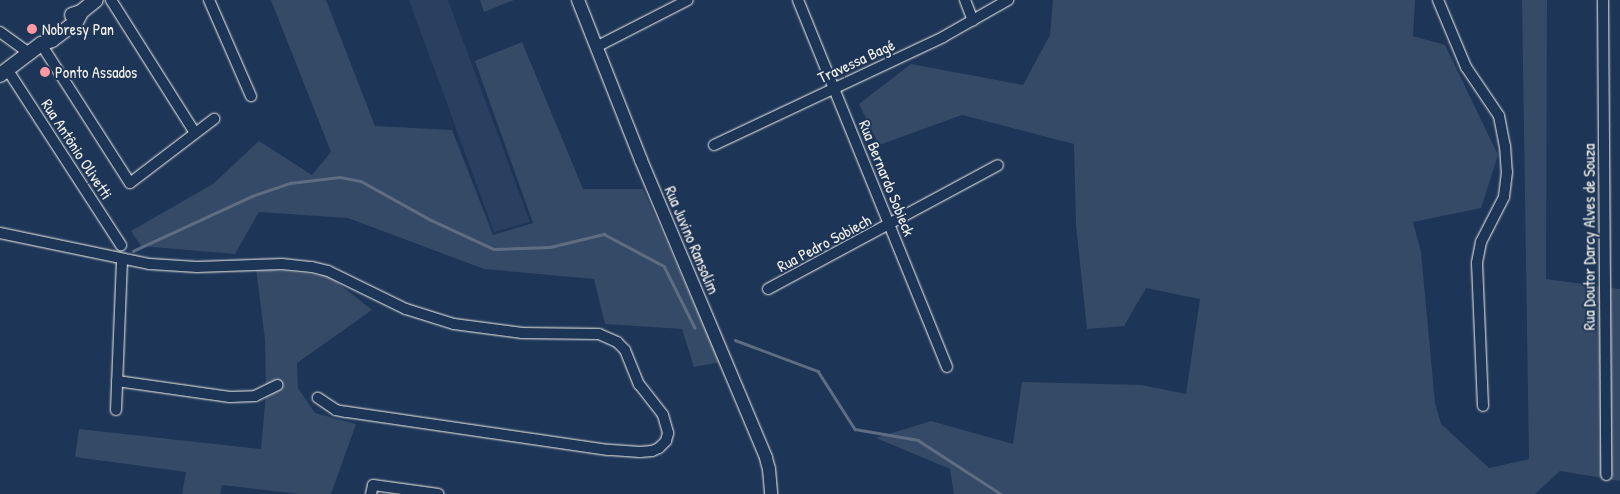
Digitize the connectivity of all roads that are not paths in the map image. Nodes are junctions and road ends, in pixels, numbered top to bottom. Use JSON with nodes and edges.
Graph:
{"nodes":[{"id":1,"x":96,"y":0,"type":"edge"},
{"id":2,"x":111,"y":0,"type":"edge"},
{"id":3,"x":209,"y":0,"type":"edge"},
{"id":4,"x":578,"y":0,"type":"edge"},
{"id":5,"x":688,"y":0,"type":"edge"},
{"id":6,"x":798,"y":0,"type":"edge"},
{"id":7,"x":965,"y":0,"type":"edge"},
{"id":8,"x":1008,"y":0,"type":"edge"},
{"id":9,"x":1438,"y":0,"type":"edge"},
{"id":10,"x":1603,"y":0,"type":"edge"},
{"id":11,"x":973,"y":20,"type":"junction"},
{"id":12,"x":0,"y":32,"type":"edge"},
{"id":13,"x":41,"y":44,"type":"junction"},
{"id":14,"x":596,"y":47,"type":"junction"},
{"id":15,"x":29,"y":53,"type":"junction"},
{"id":16,"x":4,"y":72,"type":"edge"},
{"id":17,"x":834,"y":88,"type":"junction"},
{"id":18,"x":251,"y":96,"type":"dead end"},
{"id":19,"x":214,"y":119,"type":"dead end"},
{"id":20,"x":195,"y":133,"type":"junction"},
{"id":21,"x":714,"y":145,"type":"dead end"},
{"id":22,"x":998,"y":165,"type":"dead end"},
{"id":23,"x":890,"y":224,"type":"junction"},
{"id":24,"x":0,"y":233,"type":"edge"},
{"id":25,"x":121,"y":245,"type":"dead end"},
{"id":26,"x":122,"y":259,"type":"junction"},
{"id":27,"x":768,"y":288,"type":"dead end"},
{"id":28,"x":948,"y":367,"type":"dead end"},
{"id":29,"x":117,"y":381,"type":"junction"},
{"id":30,"x":278,"y":385,"type":"dead end"},
{"id":31,"x":318,"y":398,"type":"dead end"},
{"id":32,"x":1482,"y":406,"type":"dead end"},
{"id":33,"x":116,"y":410,"type":"dead end"},
{"id":34,"x":1606,"y":475,"type":"dead end"},
{"id":35,"x":372,"y":489,"type":"edge"},
{"id":36,"x":438,"y":494,"type":"edge"},
{"id":37,"x":771,"y":494,"type":"edge"}],
"edges":[{"from":1,"to":13,"type":"main road"},
{"from":2,"to":20,"type":"street"},
{"from":3,"to":18,"type":"street"},
{"from":4,"to":14,"type":"street","name":"Rua Juvino Ransolim"},
{"from":5,"to":14,"type":"street"},
{"from":6,"to":17,"type":"street","name":"Rua Bernardo Sobieck"},
{"from":7,"to":11,"type":"street"},
{"from":8,"to":11,"type":"street","name":"Travessa Bagé"},
{"from":9,"to":32,"type":"street"},
{"from":10,"to":34,"type":"street","name":"Rua Doutor Darcy Alves de Souza"},
{"from":11,"to":17,"type":"street","name":"Travessa Bagé"},
{"from":12,"to":15,"type":"street"},
{"from":13,"to":15,"type":"main road"},
{"from":13,"to":20,"type":"street"},
{"from":14,"to":37,"type":"street","name":"Rua Juvino Ransolim"},
{"from":15,"to":16,"type":"main road"},
{"from":16,"to":25,"type":"street","name":"Rua Antônio Olivetti"},
{"from":17,"to":21,"type":"street","name":"Travessa Bagé"},
{"from":17,"to":23,"type":"street","name":"Rua Bernardo Sobieck"},
{"from":19,"to":20,"type":"street"},
{"from":22,"to":23,"type":"street","name":"Rua Pedro Sobiech"},
{"from":23,"to":27,"type":"street","name":"Rua Pedro Sobiech"},
{"from":23,"to":28,"type":"street","name":"Rua Bernardo Sobieck"},
{"from":24,"to":26,"type":"street"},
{"from":26,"to":29,"type":"street"},
{"from":26,"to":31,"type":"street"},
{"from":29,"to":30,"type":"street"},
{"from":29,"to":33,"type":"street"},
{"from":35,"to":36,"type":"street"}]}
